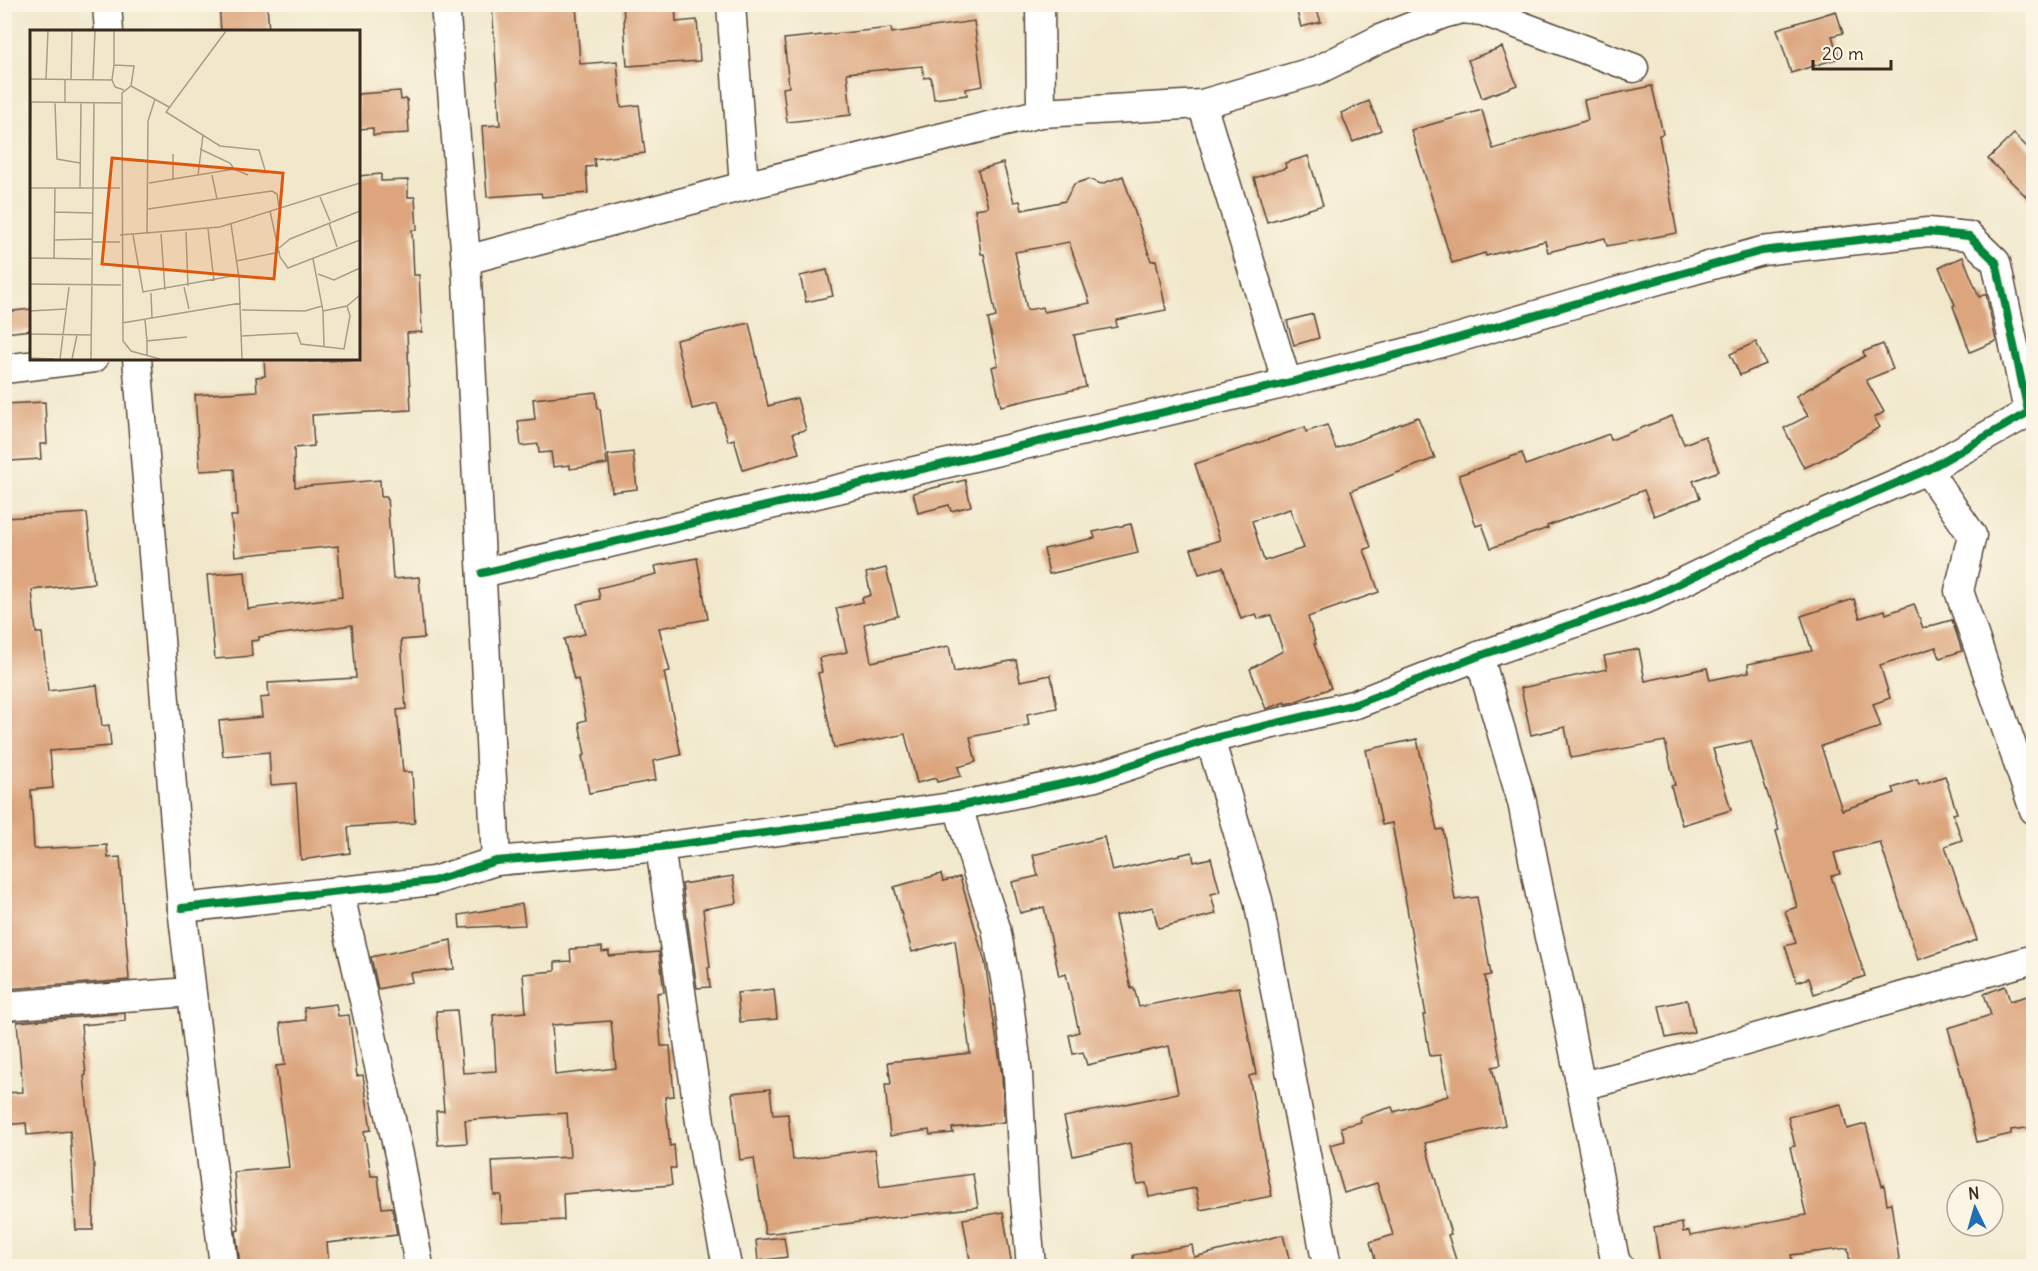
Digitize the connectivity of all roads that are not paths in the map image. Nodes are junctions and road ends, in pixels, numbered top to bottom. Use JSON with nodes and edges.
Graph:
{"nodes":[{"id":1,"x":107,"y":4,"type":"edge"},
{"id":2,"x":445,"y":4,"type":"edge"},
{"id":3,"x":731,"y":4,"type":"edge"},
{"id":4,"x":1041,"y":4,"type":"edge"},
{"id":5,"x":1460,"y":7,"type":"edge"},
{"id":6,"x":109,"y":30,"type":"edge"},
{"id":7,"x":1634,"y":68,"type":"dead end"},
{"id":8,"x":1202,"y":104,"type":"junction"},
{"id":9,"x":1041,"y":113,"type":"junction"},
{"id":10,"x":744,"y":186,"type":"junction"},
{"id":11,"x":466,"y":260,"type":"junction"},
{"id":12,"x":78,"y":360,"type":"edge"},
{"id":13,"x":137,"y":360,"type":"edge"},
{"id":14,"x":4,"y":369,"type":"edge"},
{"id":15,"x":1287,"y":383,"type":"junction"},
{"id":16,"x":2031,"y":410,"type":"edge"},
{"id":17,"x":1927,"y":470,"type":"junction"},
{"id":18,"x":482,"y":573,"type":"junction"},
{"id":19,"x":1479,"y":656,"type":"junction"},
{"id":20,"x":1210,"y":739,"type":"junction"},
{"id":21,"x":958,"y":806,"type":"junction"},
{"id":22,"x":2034,"y":810,"type":"edge"},
{"id":23,"x":660,"y":847,"type":"junction"},
{"id":24,"x":496,"y":861,"type":"junction"},
{"id":25,"x":339,"y":890,"type":"junction"},
{"id":26,"x":182,"y":908,"type":"junction"},
{"id":27,"x":2034,"y":959,"type":"edge"},
{"id":28,"x":190,"y":992,"type":"junction"},
{"id":29,"x":4,"y":1006,"type":"edge"},
{"id":30,"x":1581,"y":1086,"type":"junction"},
{"id":31,"x":1610,"y":1264,"type":"edge"},
{"id":32,"x":224,"y":1266,"type":"edge"},
{"id":33,"x":419,"y":1266,"type":"edge"},
{"id":34,"x":727,"y":1266,"type":"edge"},
{"id":35,"x":1030,"y":1266,"type":"edge"},
{"id":36,"x":1327,"y":1266,"type":"edge"}],
"edges":[{"from":1,"to":6,"type":"street"},
{"from":2,"to":11,"type":"street"},
{"from":3,"to":10,"type":"street"},
{"from":4,"to":9,"type":"street"},
{"from":5,"to":7,"type":"street"},
{"from":5,"to":8,"type":"street"},
{"from":8,"to":9,"type":"street"},
{"from":8,"to":15,"type":"street"},
{"from":9,"to":10,"type":"street"},
{"from":10,"to":11,"type":"street"},
{"from":11,"to":18,"type":"street"},
{"from":12,"to":14,"type":"street"},
{"from":13,"to":26,"type":"street"},
{"from":15,"to":16,"type":"street"},
{"from":15,"to":18,"type":"street"},
{"from":16,"to":17,"type":"street"},
{"from":17,"to":19,"type":"street"},
{"from":17,"to":22,"type":"street"},
{"from":18,"to":24,"type":"street"},
{"from":19,"to":20,"type":"street"},
{"from":19,"to":30,"type":"street"},
{"from":20,"to":21,"type":"street"},
{"from":20,"to":36,"type":"street"},
{"from":21,"to":23,"type":"street"},
{"from":21,"to":35,"type":"street"},
{"from":23,"to":24,"type":"street"},
{"from":23,"to":34,"type":"street"},
{"from":24,"to":25,"type":"street"},
{"from":25,"to":26,"type":"street"},
{"from":25,"to":33,"type":"street"},
{"from":26,"to":28,"type":"street"},
{"from":27,"to":30,"type":"street"},
{"from":28,"to":29,"type":"street"},
{"from":28,"to":32,"type":"street"},
{"from":30,"to":31,"type":"street"}]}
